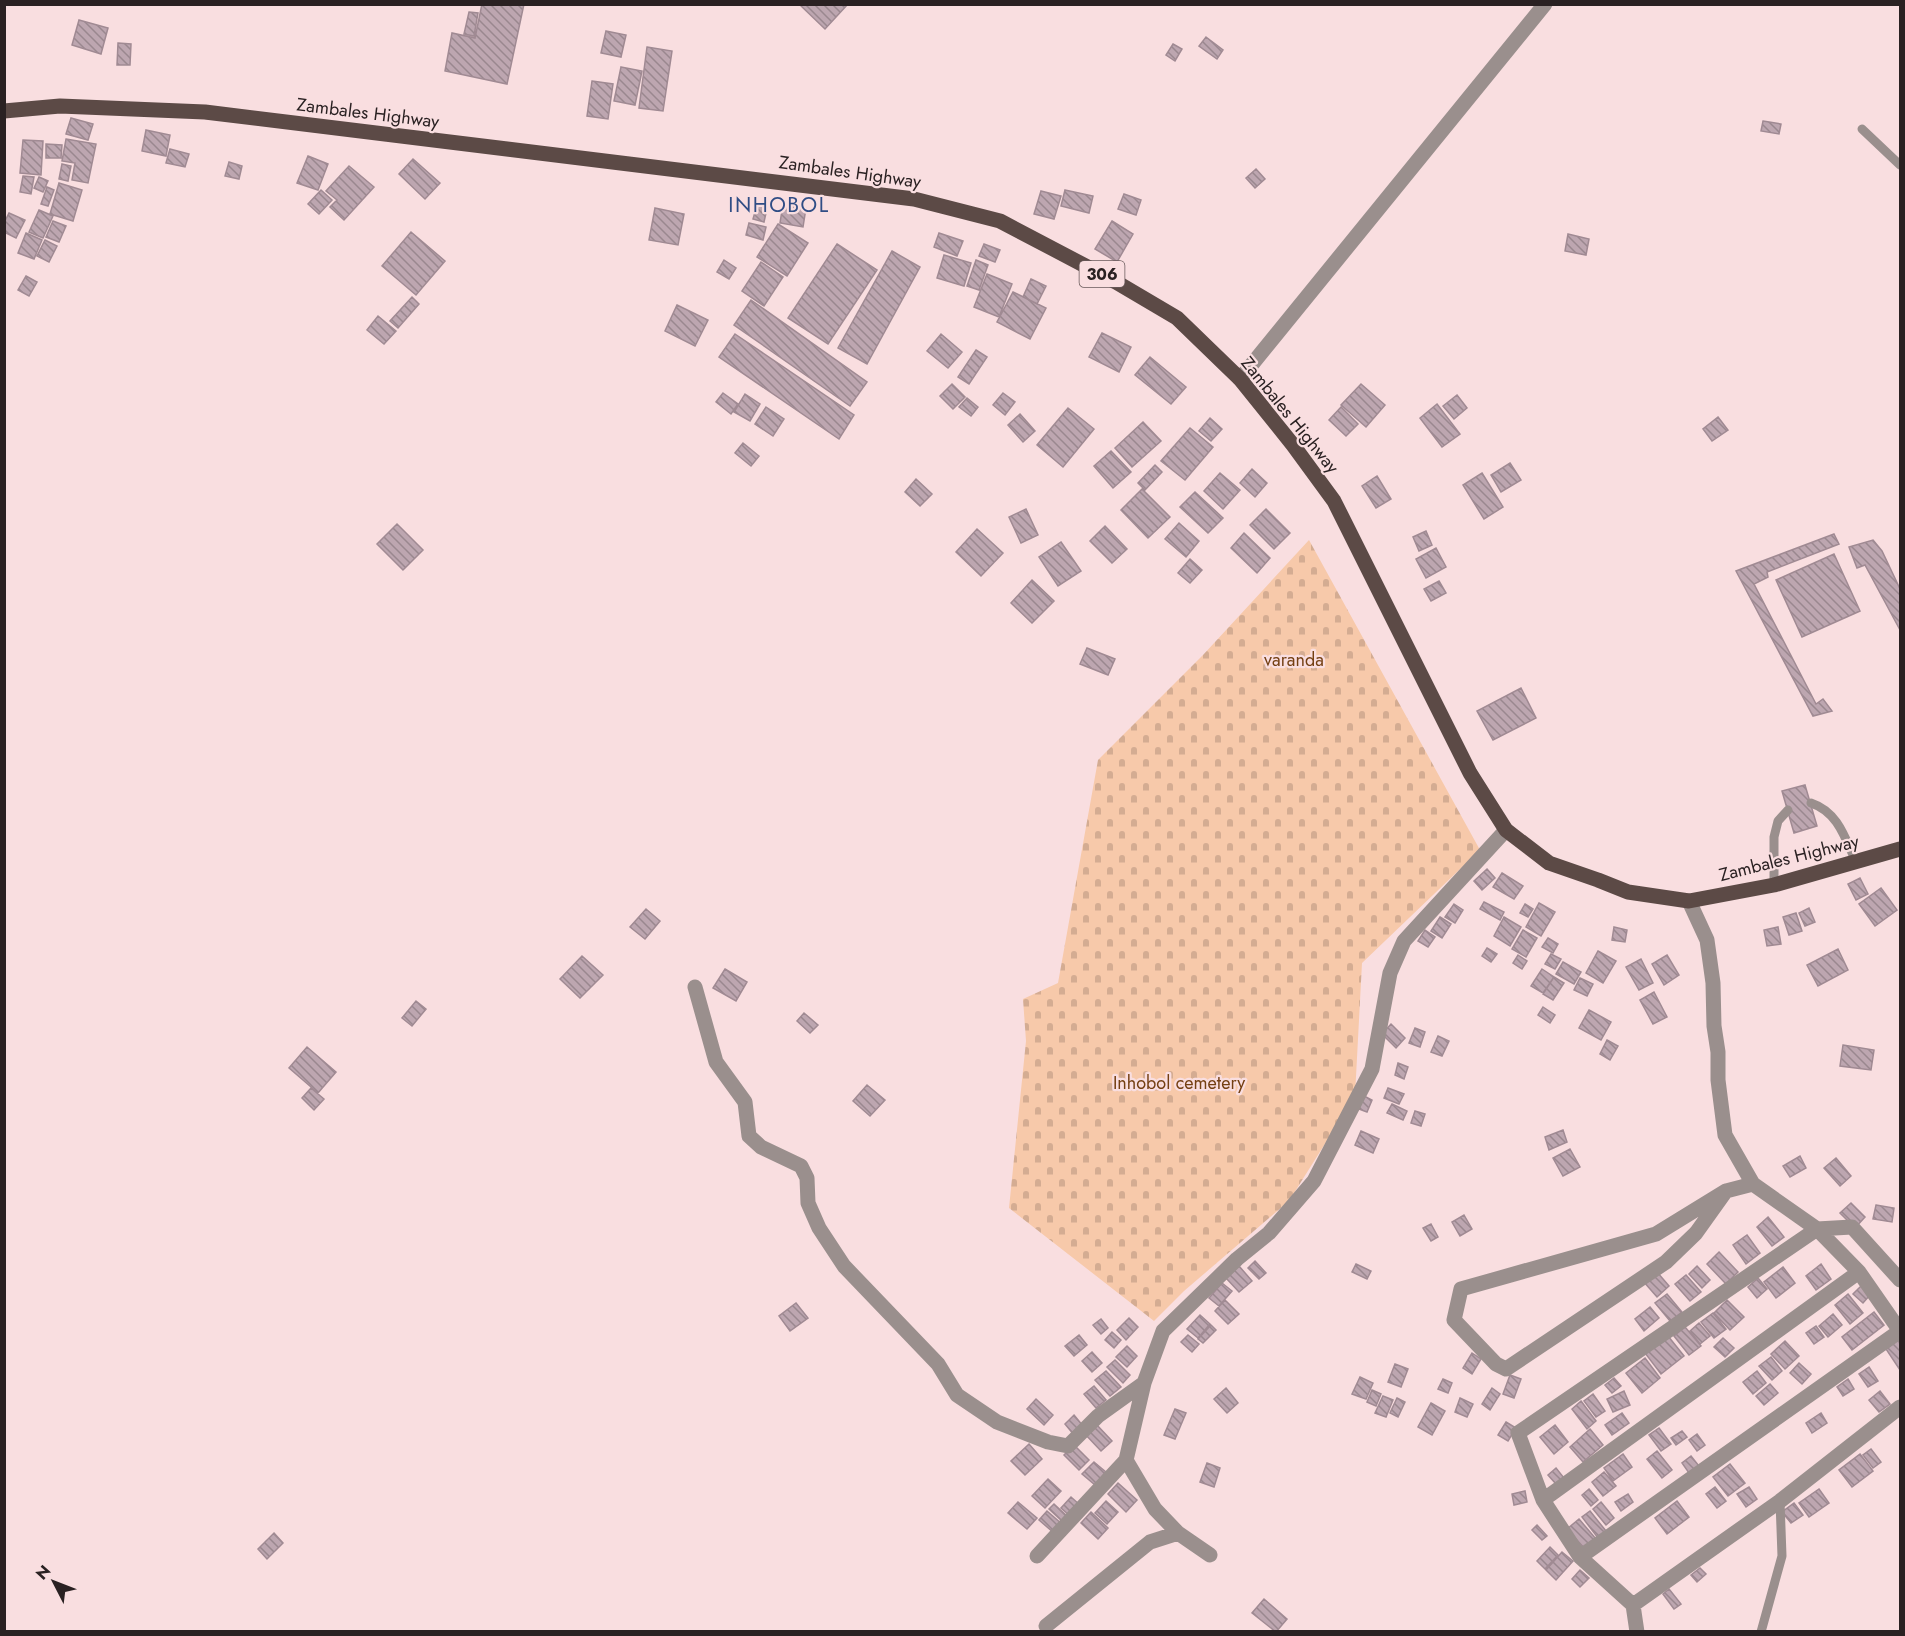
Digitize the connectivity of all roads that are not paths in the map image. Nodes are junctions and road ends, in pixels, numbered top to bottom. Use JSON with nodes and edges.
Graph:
{"nodes":[{"id":1,"x":1545,"y":4,"type":"edge"},
{"id":2,"x":4,"y":111,"type":"edge"},
{"id":3,"x":1862,"y":129,"type":"dead end"},
{"id":4,"x":1900,"y":165,"type":"edge"},
{"id":5,"x":1240,"y":379,"type":"junction"},
{"id":6,"x":1811,"y":803,"type":"dead end"},
{"id":7,"x":1788,"y":810,"type":"dead end"},
{"id":8,"x":1506,"y":830,"type":"junction"},
{"id":9,"x":1900,"y":849,"type":"edge"},
{"id":10,"x":1856,"y":862,"type":"junction"},
{"id":11,"x":1774,"y":885,"type":"junction"},
{"id":12,"x":1689,"y":901,"type":"junction"},
{"id":13,"x":695,"y":987,"type":"dead end"},
{"id":14,"x":1753,"y":1184,"type":"junction"},
{"id":15,"x":1726,"y":1191,"type":"junction"},
{"id":16,"x":1817,"y":1230,"type":"junction"},
{"id":17,"x":1858,"y":1272,"type":"junction"},
{"id":18,"x":1900,"y":1280,"type":"edge"},
{"id":19,"x":1144,"y":1383,"type":"junction"},
{"id":20,"x":1900,"y":1407,"type":"edge"},
{"id":21,"x":1126,"y":1460,"type":"junction"},
{"id":22,"x":1543,"y":1500,"type":"junction"},
{"id":23,"x":1780,"y":1501,"type":"junction"},
{"id":24,"x":1178,"y":1533,"type":"junction"},
{"id":25,"x":1210,"y":1555,"type":"dead end"},
{"id":26,"x":1037,"y":1556,"type":"dead end"},
{"id":27,"x":1580,"y":1557,"type":"junction"},
{"id":28,"x":1633,"y":1605,"type":"junction"},
{"id":29,"x":1046,"y":1626,"type":"dead end"},
{"id":30,"x":1637,"y":1632,"type":"edge"},
{"id":31,"x":1761,"y":1632,"type":"edge"}],
"edges":[{"from":1,"to":5,"type":"street"},
{"from":2,"to":5,"type":"main road","name":"Zambales Highway","number":"306"},
{"from":3,"to":4,"type":"lane"},
{"from":5,"to":8,"type":"main road","name":"Zambales Highway","number":"306"},
{"from":6,"to":10,"type":"lane"},
{"from":7,"to":11,"type":"lane"},
{"from":8,"to":12,"type":"main road","name":"Zambales Highway","number":"306"},
{"from":8,"to":19,"type":"street"},
{"from":9,"to":10,"type":"main road","name":"Zambales Highway","number":"306"},
{"from":10,"to":11,"type":"main road","name":"Zambales Highway","number":"306"},
{"from":11,"to":12,"type":"main road","name":"Zambales Highway","number":"306"},
{"from":12,"to":14,"type":"street"},
{"from":13,"to":19,"type":"street"},
{"from":14,"to":15,"type":"street"},
{"from":14,"to":16,"type":"street"},
{"from":15,"to":15,"type":"street"},
{"from":16,"to":17,"type":"street"},
{"from":16,"to":18,"type":"street"},
{"from":16,"to":22,"type":"street"},
{"from":17,"to":22,"type":"street"},
{"from":17,"to":27,"type":"street"},
{"from":19,"to":21,"type":"street"},
{"from":20,"to":23,"type":"street"},
{"from":21,"to":24,"type":"street"},
{"from":21,"to":26,"type":"street"},
{"from":22,"to":27,"type":"street"},
{"from":23,"to":28,"type":"street"},
{"from":23,"to":31,"type":"lane"},
{"from":24,"to":25,"type":"street"},
{"from":24,"to":29,"type":"street"},
{"from":27,"to":28,"type":"street"},
{"from":28,"to":30,"type":"street"}]}
